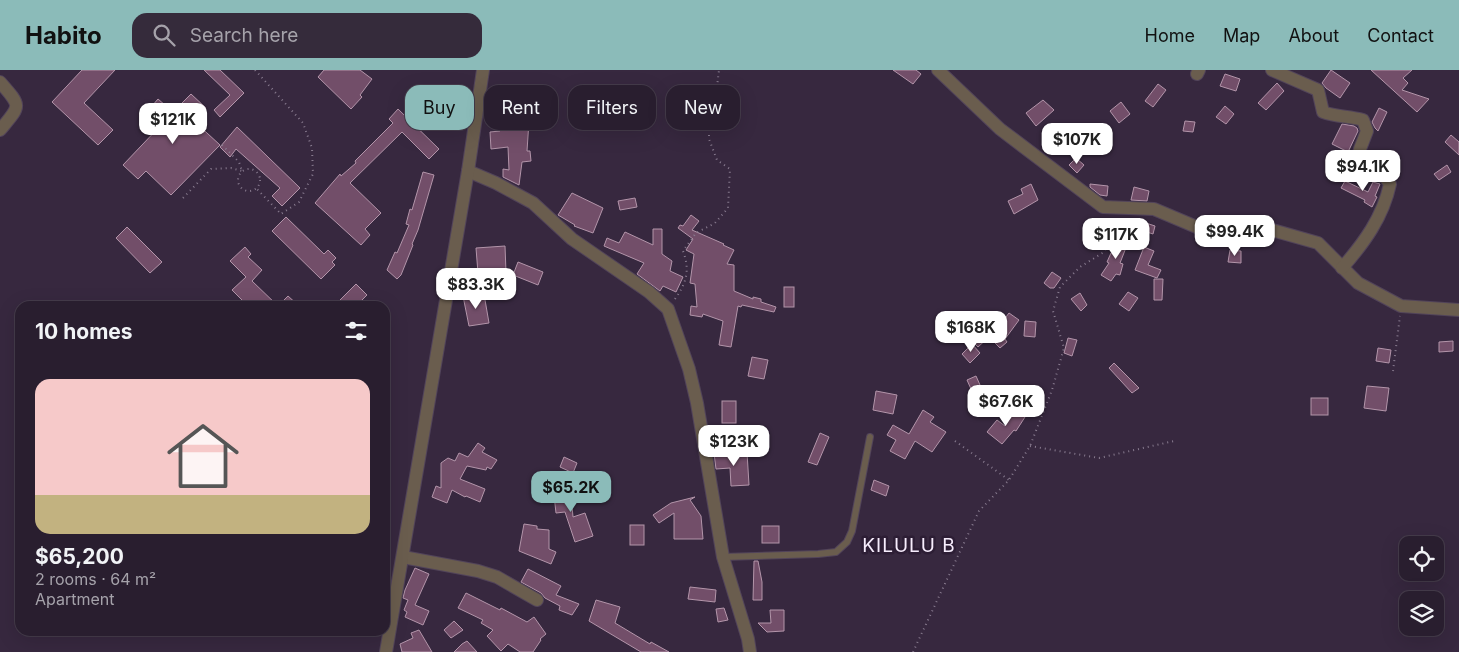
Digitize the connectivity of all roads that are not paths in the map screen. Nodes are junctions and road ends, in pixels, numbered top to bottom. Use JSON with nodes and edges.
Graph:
{"nodes":[{"id":1,"x":483,"y":70,"type":"edge"},
{"id":2,"x":938,"y":70,"type":"edge"},
{"id":3,"x":1272,"y":70,"type":"edge"},
{"id":4,"x":0,"y":82,"type":"edge"},
{"id":5,"x":0,"y":130,"type":"edge"},
{"id":6,"x":468,"y":171,"type":"junction"},
{"id":7,"x":1342,"y":268,"type":"junction"},
{"id":8,"x":1459,"y":310,"type":"edge"},
{"id":9,"x":870,"y":437,"type":"dead end"},
{"id":10,"x":723,"y":556,"type":"junction"},
{"id":11,"x":403,"y":557,"type":"junction"},
{"id":12,"x":537,"y":600,"type":"dead end"},
{"id":13,"x":390,"y":630,"type":"edge"},
{"id":14,"x":389,"y":636,"type":"edge"},
{"id":15,"x":386,"y":652,"type":"edge"},
{"id":16,"x":750,"y":652,"type":"edge"}],
"edges":[{"from":1,"to":6,"type":"street"},
{"from":2,"to":7,"type":"street"},
{"from":3,"to":7,"type":"street"},
{"from":4,"to":5,"type":"street"},
{"from":6,"to":10,"type":"street"},
{"from":6,"to":11,"type":"street"},
{"from":7,"to":8,"type":"street"},
{"from":9,"to":10,"type":"lane"},
{"from":10,"to":16,"type":"street"},
{"from":11,"to":12,"type":"street"},
{"from":11,"to":13,"type":"street"},
{"from":14,"to":15,"type":"street"}]}
